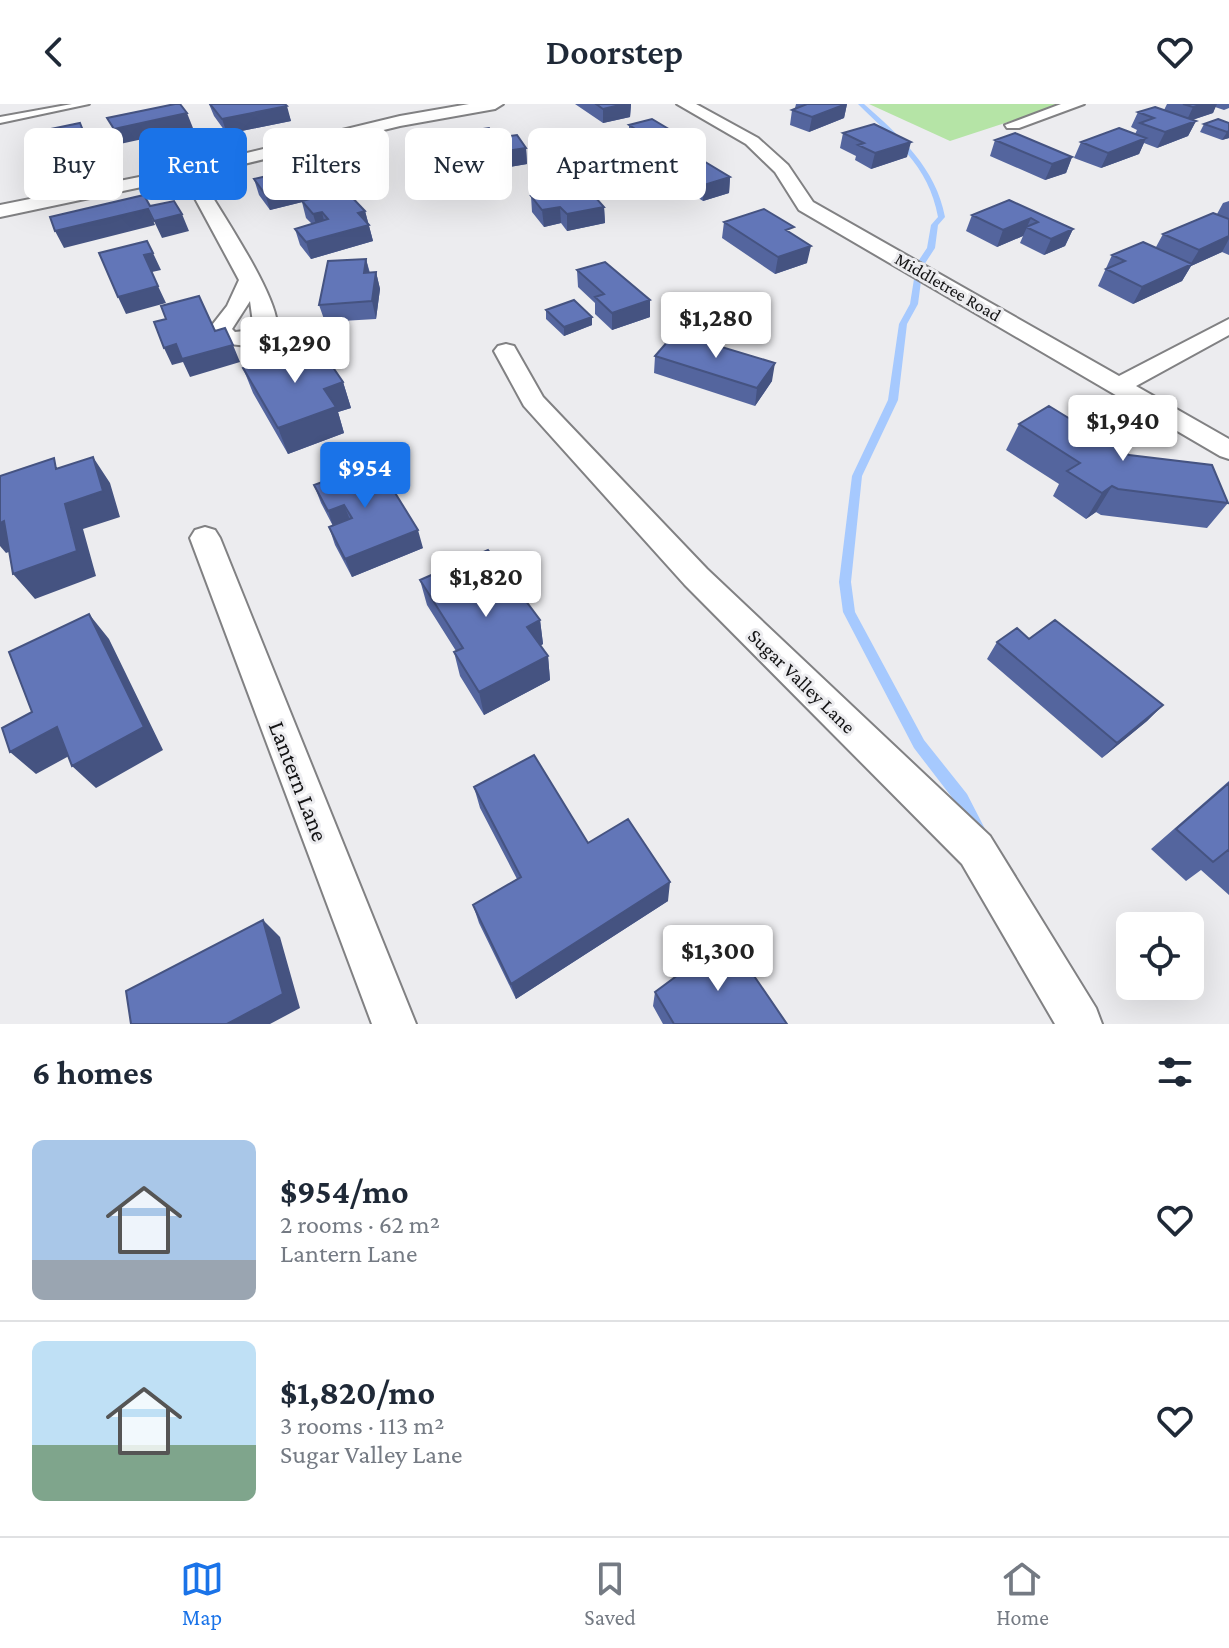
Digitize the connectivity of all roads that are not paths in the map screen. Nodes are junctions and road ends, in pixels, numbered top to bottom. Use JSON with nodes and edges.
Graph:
{"nodes":[{"id":1,"x":85,"y":104,"type":"edge"},
{"id":2,"x":495,"y":104,"type":"edge"},
{"id":3,"x":685,"y":104,"type":"edge"},
{"id":4,"x":1076,"y":104,"type":"edge"},
{"id":5,"x":0,"y":120,"type":"edge"},
{"id":6,"x":1013,"y":125,"type":"dead end"},
{"id":7,"x":247,"y":158,"type":"edge"},
{"id":8,"x":139,"y":182,"type":"edge"},
{"id":9,"x":204,"y":200,"type":"edge"},
{"id":10,"x":0,"y":211,"type":"edge"},
{"id":11,"x":249,"y":281,"type":"dead end"},
{"id":12,"x":1229,"y":326,"type":"edge"},
{"id":13,"x":506,"y":351,"type":"dead end"},
{"id":14,"x":1118,"y":386,"type":"junction"},
{"id":15,"x":1229,"y":450,"type":"edge"},
{"id":16,"x":205,"y":538,"type":"dead end"},
{"id":17,"x":394,"y":1024,"type":"edge"},
{"id":18,"x":1080,"y":1024,"type":"edge"}],
"edges":[{"from":1,"to":5,"type":"lane"},
{"from":2,"to":7,"type":"street"},
{"from":3,"to":14,"type":"street","name":"Middletree Road"},
{"from":4,"to":6,"type":"street"},
{"from":8,"to":10,"type":"street"},
{"from":9,"to":11,"type":"street"},
{"from":12,"to":14,"type":"street"},
{"from":13,"to":18,"type":"street","name":"Sugar Valley Lane"},
{"from":14,"to":15,"type":"street","name":"Middletree Road"},
{"from":16,"to":17,"type":"street","name":"Lantern Lane"}]}
